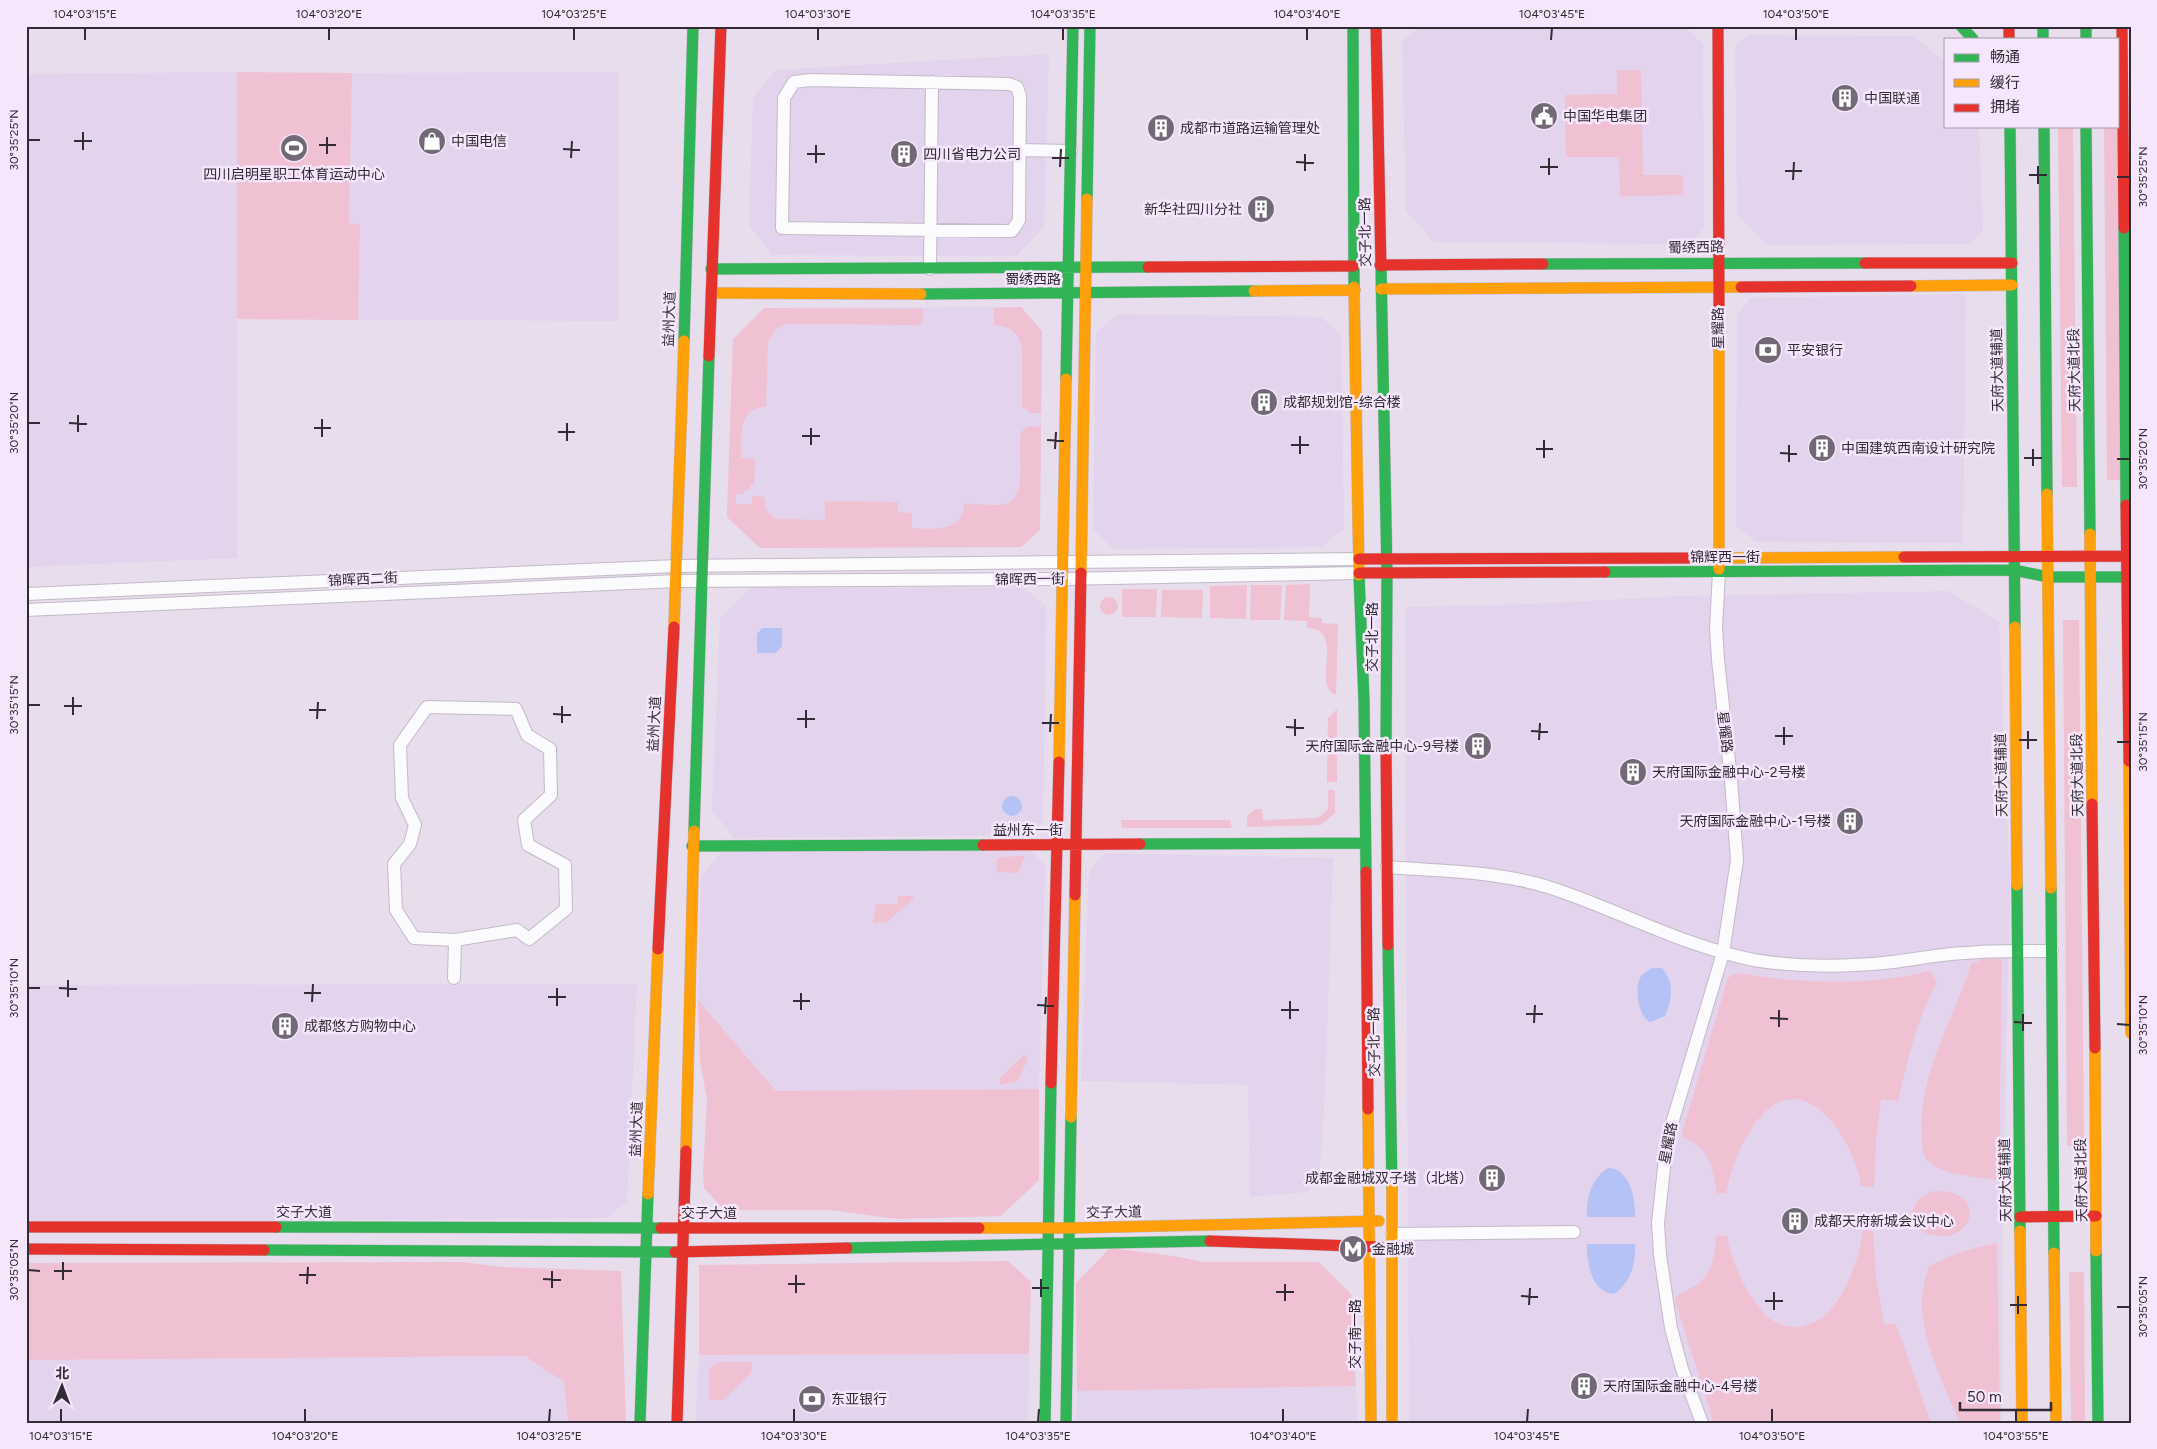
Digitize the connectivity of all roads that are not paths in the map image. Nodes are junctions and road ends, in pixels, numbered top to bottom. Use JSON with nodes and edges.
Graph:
{"nodes":[{"id":1,"x":692,"y":26,"type":"edge"},
{"id":2,"x":720,"y":26,"type":"edge"},
{"id":3,"x":1073,"y":26,"type":"edge"},
{"id":4,"x":1090,"y":26,"type":"edge"},
{"id":5,"x":1354,"y":26,"type":"edge"},
{"id":6,"x":1376,"y":26,"type":"edge"},
{"id":7,"x":1718,"y":26,"type":"edge"},
{"id":8,"x":1961,"y":26,"type":"edge"},
{"id":9,"x":2122,"y":26,"type":"edge"},
{"id":10,"x":1972,"y":38,"type":"edge"},
{"id":11,"x":2131,"y":59,"type":"edge"},
{"id":12,"x":2122,"y":67,"type":"junction"},
{"id":13,"x":932,"y":82,"type":"junction"},
{"id":14,"x":2010,"y":128,"type":"edge"},
{"id":15,"x":2044,"y":128,"type":"edge"},
{"id":16,"x":2086,"y":128,"type":"edge"},
{"id":17,"x":1019,"y":150,"type":"junction"},
{"id":18,"x":1071,"y":151,"type":"junction"},
{"id":19,"x":2127,"y":220,"type":"edge"},
{"id":20,"x":930,"y":230,"type":"junction"},
{"id":21,"x":1718,"y":262,"type":"junction"},
{"id":22,"x":2012,"y":263,"type":"junction"},
{"id":23,"x":1380,"y":265,"type":"junction"},
{"id":24,"x":1354,"y":266,"type":"junction"},
{"id":25,"x":711,"y":269,"type":"junction"},
{"id":26,"x":930,"y":269,"type":"junction"},
{"id":27,"x":1069,"y":269,"type":"junction"},
{"id":28,"x":1086,"y":269,"type":"junction"},
{"id":29,"x":2012,"y":285,"type":"junction"},
{"id":30,"x":1718,"y":286,"type":"junction"},
{"id":31,"x":1381,"y":289,"type":"junction"},
{"id":32,"x":1355,"y":290,"type":"junction"},
{"id":33,"x":711,"y":293,"type":"junction"},
{"id":34,"x":1086,"y":293,"type":"junction"},
{"id":35,"x":1068,"y":294,"type":"junction"},
{"id":36,"x":2128,"y":332,"type":"edge"},
{"id":37,"x":2048,"y":555,"type":"junction"},
{"id":38,"x":2014,"y":556,"type":"junction"},
{"id":39,"x":2090,"y":556,"type":"junction"},
{"id":40,"x":2129,"y":556,"type":"edge"},
{"id":41,"x":1387,"y":558,"type":"junction"},
{"id":42,"x":1359,"y":559,"type":"junction"},
{"id":43,"x":1719,"y":559,"type":"junction"},
{"id":44,"x":1063,"y":562,"type":"junction"},
{"id":45,"x":1081,"y":562,"type":"junction"},
{"id":46,"x":701,"y":565,"type":"junction"},
{"id":47,"x":677,"y":566,"type":"junction"},
{"id":48,"x":2014,"y":570,"type":"junction"},
{"id":49,"x":1719,"y":572,"type":"junction"},
{"id":50,"x":1359,"y":574,"type":"junction"},
{"id":51,"x":1387,"y":574,"type":"junction"},
{"id":52,"x":2048,"y":577,"type":"junction"},
{"id":53,"x":2090,"y":577,"type":"junction"},
{"id":54,"x":2129,"y":577,"type":"edge"},
{"id":55,"x":1081,"y":578,"type":"junction"},
{"id":56,"x":1062,"y":579,"type":"junction"},
{"id":57,"x":677,"y":581,"type":"junction"},
{"id":58,"x":700,"y":582,"type":"junction"},
{"id":59,"x":26,"y":594,"type":"edge"},
{"id":60,"x":26,"y":610,"type":"edge"},
{"id":61,"x":1365,"y":843,"type":"junction"},
{"id":62,"x":1076,"y":845,"type":"junction"},
{"id":63,"x":692,"y":846,"type":"junction"},
{"id":64,"x":1057,"y":846,"type":"junction"},
{"id":65,"x":1387,"y":867,"type":"junction"},
{"id":66,"x":455,"y":940,"type":"junction"},
{"id":67,"x":2052,"y":950,"type":"junction"},
{"id":68,"x":2018,"y":951,"type":"junction"},
{"id":69,"x":1724,"y":952,"type":"junction"},
{"id":70,"x":454,"y":978,"type":"dead end"},
{"id":71,"x":2131,"y":1033,"type":"edge"},
{"id":72,"x":2020,"y":1216,"type":"junction"},
{"id":73,"x":2054,"y":1216,"type":"junction"},
{"id":74,"x":2096,"y":1216,"type":"junction"},
{"id":75,"x":1368,"y":1222,"type":"junction"},
{"id":76,"x":26,"y":1227,"type":"edge"},
{"id":77,"x":1392,"y":1227,"type":"junction"},
{"id":78,"x":647,"y":1228,"type":"junction"},
{"id":79,"x":1047,"y":1228,"type":"junction"},
{"id":80,"x":1070,"y":1228,"type":"junction"},
{"id":81,"x":684,"y":1229,"type":"junction"},
{"id":82,"x":1574,"y":1232,"type":"dead end"},
{"id":83,"x":1048,"y":1243,"type":"junction"},
{"id":84,"x":1069,"y":1243,"type":"junction"},
{"id":85,"x":1370,"y":1246,"type":"junction"},
{"id":86,"x":1391,"y":1247,"type":"junction"},
{"id":87,"x":26,"y":1249,"type":"edge"},
{"id":88,"x":645,"y":1252,"type":"junction"},
{"id":89,"x":683,"y":1252,"type":"junction"},
{"id":90,"x":640,"y":1423,"type":"edge"},
{"id":91,"x":677,"y":1423,"type":"edge"},
{"id":92,"x":1045,"y":1423,"type":"edge"},
{"id":93,"x":1066,"y":1423,"type":"edge"},
{"id":94,"x":1371,"y":1423,"type":"edge"},
{"id":95,"x":1392,"y":1423,"type":"edge"},
{"id":96,"x":1702,"y":1423,"type":"edge"},
{"id":97,"x":2022,"y":1423,"type":"edge"},
{"id":98,"x":2056,"y":1423,"type":"edge"},
{"id":99,"x":2098,"y":1423,"type":"edge"}],
"edges":[{"from":1,"to":47,"type":"street","name":"益州大道"},
{"from":2,"to":25,"type":"street"},
{"from":3,"to":18,"type":"street"},
{"from":4,"to":28,"type":"street"},
{"from":5,"to":24,"type":"street","name":"交子北一路"},
{"from":6,"to":23,"type":"street","name":"交子北一路"},
{"from":7,"to":21,"type":"street","name":"星耀路"},
{"from":8,"to":10,"type":"street"},
{"from":9,"to":12,"type":"street"},
{"from":11,"to":12,"type":"street"},
{"from":12,"to":19,"type":"street"},
{"from":13,"to":17,"type":"street"},
{"from":13,"to":20,"type":"street"},
{"from":13,"to":20,"type":"street"},
{"from":14,"to":22,"type":"street","name":"天府大道辅道"},
{"from":15,"to":37,"type":"street","name":"天府大道北段"},
{"from":16,"to":39,"type":"street","name":"天府大道北段"},
{"from":17,"to":18,"type":"street"},
{"from":17,"to":20,"type":"street"},
{"from":18,"to":27,"type":"street"},
{"from":19,"to":36,"type":"street"},
{"from":20,"to":26,"type":"street"},
{"from":21,"to":22,"type":"street","name":"蜀绣西路"},
{"from":21,"to":23,"type":"street","name":"蜀绣西路"},
{"from":21,"to":30,"type":"street","name":"星耀路"},
{"from":22,"to":29,"type":"street","name":"天府大道辅道"},
{"from":23,"to":31,"type":"street","name":"交子北一路"},
{"from":24,"to":28,"type":"street","name":"蜀绣西路"},
{"from":24,"to":32,"type":"street","name":"交子北一路"},
{"from":25,"to":26,"type":"street","name":"蜀绣西路"},
{"from":25,"to":33,"type":"street"},
{"from":26,"to":27,"type":"street","name":"蜀绣西路"},
{"from":27,"to":28,"type":"street","name":"蜀绣西路"},
{"from":27,"to":35,"type":"street"},
{"from":28,"to":34,"type":"street"},
{"from":29,"to":30,"type":"street"},
{"from":29,"to":38,"type":"street","name":"天府大道辅道"},
{"from":30,"to":31,"type":"street"},
{"from":30,"to":43,"type":"street","name":"星耀路"},
{"from":31,"to":41,"type":"street","name":"交子北一路"},
{"from":32,"to":34,"type":"street","name":"蜀绣西路"},
{"from":32,"to":42,"type":"street","name":"交子北一路"},
{"from":33,"to":35,"type":"street","name":"蜀绣西路"},
{"from":33,"to":46,"type":"street"},
{"from":34,"to":35,"type":"street","name":"蜀绣西路"},
{"from":34,"to":45,"type":"street"},
{"from":35,"to":44,"type":"street"},
{"from":36,"to":40,"type":"street"},
{"from":37,"to":38,"type":"street","name":"锦辉西一街"},
{"from":37,"to":39,"type":"street","name":"锦辉西一街"},
{"from":37,"to":52,"type":"street","name":"天府大道北段"},
{"from":38,"to":43,"type":"street","name":"锦辉西一街"},
{"from":38,"to":48,"type":"street","name":"天府大道辅道"},
{"from":39,"to":40,"type":"street","name":"锦辉西一街"},
{"from":39,"to":53,"type":"street","name":"天府大道北段"},
{"from":40,"to":54,"type":"street"},
{"from":41,"to":42,"type":"street","name":"锦辉西一街"},
{"from":41,"to":43,"type":"street","name":"锦辉西一街"},
{"from":41,"to":51,"type":"street","name":"交子北一路"},
{"from":42,"to":45,"type":"street","name":"锦晖西一街"},
{"from":42,"to":50,"type":"street","name":"交子北一路"},
{"from":43,"to":49,"type":"street","name":"星耀路"},
{"from":44,"to":45,"type":"street","name":"锦晖西一街"},
{"from":44,"to":46,"type":"street","name":"锦晖西一街"},
{"from":44,"to":56,"type":"street"},
{"from":45,"to":55,"type":"street"},
{"from":46,"to":47,"type":"street","name":"锦晖西二街"},
{"from":46,"to":58,"type":"street"},
{"from":47,"to":57,"type":"street","name":"益州大道"},
{"from":47,"to":59,"type":"street","name":"锦晖西二街"},
{"from":48,"to":49,"type":"street","name":"锦辉西一街"},
{"from":48,"to":52,"type":"street","name":"锦辉西一街"},
{"from":48,"to":68,"type":"street","name":"天府大道辅道"},
{"from":49,"to":51,"type":"street","name":"锦辉西一街"},
{"from":49,"to":69,"type":"street","name":"星耀路"},
{"from":50,"to":51,"type":"street","name":"锦辉西一街"},
{"from":50,"to":55,"type":"street","name":"锦晖西一街"},
{"from":50,"to":61,"type":"street","name":"交子北一路"},
{"from":51,"to":65,"type":"street","name":"交子北一路"},
{"from":52,"to":53,"type":"street","name":"锦辉西一街"},
{"from":52,"to":67,"type":"street","name":"天府大道北段"},
{"from":53,"to":54,"type":"street","name":"锦辉西一街"},
{"from":53,"to":74,"type":"street","name":"天府大道北段"},
{"from":54,"to":71,"type":"street"},
{"from":55,"to":56,"type":"street","name":"锦晖西一街"},
{"from":55,"to":62,"type":"street"},
{"from":56,"to":58,"type":"street","name":"锦晖西一街"},
{"from":56,"to":64,"type":"street"},
{"from":57,"to":58,"type":"street","name":"锦晖西二街"},
{"from":57,"to":60,"type":"street","name":"锦晖西二街"},
{"from":57,"to":78,"type":"street","name":"益州大道"},
{"from":58,"to":63,"type":"street"},
{"from":61,"to":62,"type":"street","name":"益州东一街"},
{"from":61,"to":75,"type":"street","name":"交子北一路"},
{"from":62,"to":64,"type":"street","name":"益州东一街"},
{"from":62,"to":80,"type":"street"},
{"from":63,"to":64,"type":"street","name":"益州东一街"},
{"from":63,"to":81,"type":"street"},
{"from":64,"to":79,"type":"street"},
{"from":65,"to":69,"type":"street"},
{"from":65,"to":77,"type":"street","name":"交子北一路"},
{"from":66,"to":66,"type":"street"},
{"from":66,"to":70,"type":"street"},
{"from":67,"to":68,"type":"street"},
{"from":67,"to":73,"type":"street","name":"天府大道北段"},
{"from":68,"to":69,"type":"street"},
{"from":68,"to":72,"type":"street","name":"天府大道辅道"},
{"from":69,"to":96,"type":"street","name":"星耀路"},
{"from":72,"to":73,"type":"street"},
{"from":72,"to":97,"type":"street","name":"天府大道辅道"},
{"from":73,"to":74,"type":"street"},
{"from":73,"to":98,"type":"street","name":"天府大道北段"},
{"from":74,"to":99,"type":"street","name":"天府大道北段"},
{"from":75,"to":77,"type":"street","name":"交子大道"},
{"from":75,"to":80,"type":"street","name":"交子大道"},
{"from":75,"to":85,"type":"street","name":"交子北一路"},
{"from":76,"to":78,"type":"street","name":"交子大道"},
{"from":77,"to":82,"type":"street"},
{"from":77,"to":86,"type":"street","name":"交子北一路"},
{"from":78,"to":81,"type":"street","name":"交子大道"},
{"from":78,"to":88,"type":"street","name":"益州大道"},
{"from":79,"to":80,"type":"street","name":"交子大道"},
{"from":79,"to":81,"type":"street","name":"交子大道"},
{"from":79,"to":83,"type":"street"},
{"from":80,"to":84,"type":"street"},
{"from":81,"to":89,"type":"street"},
{"from":83,"to":84,"type":"street"},
{"from":83,"to":89,"type":"street"},
{"from":83,"to":92,"type":"street"},
{"from":84,"to":85,"type":"street"},
{"from":84,"to":93,"type":"street"},
{"from":85,"to":86,"type":"street"},
{"from":85,"to":94,"type":"street","name":"交子南一路"},
{"from":86,"to":95,"type":"street"},
{"from":87,"to":88,"type":"street"},
{"from":88,"to":89,"type":"street"},
{"from":88,"to":90,"type":"street","name":"益州大道"},
{"from":89,"to":91,"type":"street"}]}
